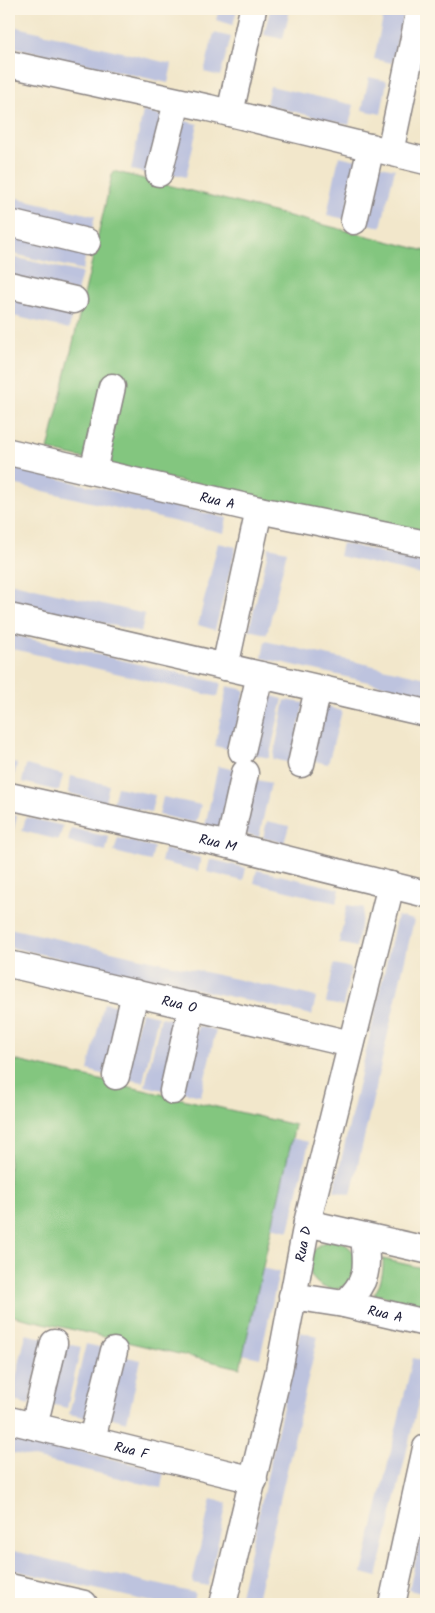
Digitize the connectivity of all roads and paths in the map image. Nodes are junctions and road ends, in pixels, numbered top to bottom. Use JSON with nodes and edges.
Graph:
{"nodes":[{"id":1,"x":252,"y":9,"type":"edge"},
{"id":2,"x":420,"y":9,"type":"edge"},
{"id":3,"x":10,"y":70,"type":"edge"},
{"id":4,"x":177,"y":102,"type":"junction"},
{"id":5,"x":230,"y":113,"type":"junction"},
{"id":6,"x":381,"y":150,"type":"junction"},
{"id":7,"x":426,"y":160,"type":"edge"},
{"id":8,"x":159,"y":173,"type":"dead end"},
{"id":9,"x":354,"y":221,"type":"dead end"},
{"id":10,"x":9,"y":223,"type":"edge"},
{"id":11,"x":87,"y":242,"type":"dead end"},
{"id":12,"x":9,"y":285,"type":"edge"},
{"id":13,"x":74,"y":300,"type":"dead end"},
{"id":14,"x":112,"y":387,"type":"dead end"},
{"id":15,"x":9,"y":452,"type":"edge"},
{"id":16,"x":93,"y":471,"type":"junction"},
{"id":17,"x":259,"y":510,"type":"junction"},
{"id":18,"x":426,"y":544,"type":"edge"},
{"id":19,"x":9,"y":617,"type":"edge"},
{"id":20,"x":225,"y":666,"type":"junction"},
{"id":21,"x":260,"y":675,"type":"junction"},
{"id":22,"x":318,"y":689,"type":"junction"},
{"id":23,"x":426,"y":713,"type":"edge"},
{"id":24,"x":301,"y":764,"type":"dead end"},
{"id":25,"x":9,"y":796,"type":"edge"},
{"id":26,"x":229,"y":845,"type":"junction"},
{"id":27,"x":391,"y":885,"type":"junction"},
{"id":28,"x":426,"y":894,"type":"edge"},
{"id":29,"x":9,"y":964,"type":"edge"},
{"id":30,"x":135,"y":993,"type":"junction"},
{"id":31,"x":192,"y":1006,"type":"junction"},
{"id":32,"x":351,"y":1044,"type":"junction"},
{"id":33,"x":116,"y":1076,"type":"dead end"},
{"id":34,"x":174,"y":1091,"type":"dead end"},
{"id":35,"x":307,"y":1223,"type":"junction"},
{"id":36,"x":364,"y":1238,"type":"junction"},
{"id":37,"x":426,"y":1250,"type":"edge"},
{"id":38,"x":292,"y":1296,"type":"junction"},
{"id":39,"x":344,"y":1304,"type":"junction"},
{"id":40,"x":426,"y":1323,"type":"edge"},
{"id":41,"x":54,"y":1343,"type":"dead end"},
{"id":42,"x":114,"y":1351,"type":"dead end"},
{"id":43,"x":9,"y":1420,"type":"edge"},
{"id":44,"x":34,"y":1426,"type":"junction"},
{"id":45,"x":92,"y":1439,"type":"junction"},
{"id":46,"x":426,"y":1448,"type":"edge"},
{"id":47,"x":254,"y":1480,"type":"junction"},
{"id":48,"x":9,"y":1587,"type":"edge"},
{"id":49,"x":84,"y":1604,"type":"edge"},
{"id":50,"x":223,"y":1604,"type":"edge"},
{"id":51,"x":392,"y":1604,"type":"edge"}],
"edges":[{"from":1,"to":5,"type":"street"},
{"from":2,"to":6,"type":"street"},
{"from":3,"to":4,"type":"street"},
{"from":4,"to":5,"type":"street"},
{"from":4,"to":8,"type":"street"},
{"from":5,"to":6,"type":"street"},
{"from":6,"to":7,"type":"street"},
{"from":6,"to":9,"type":"street"},
{"from":10,"to":11,"type":"street"},
{"from":12,"to":13,"type":"street"},
{"from":14,"to":16,"type":"street"},
{"from":15,"to":16,"type":"street","name":"Rua A"},
{"from":16,"to":17,"type":"street","name":"Rua A"},
{"from":17,"to":18,"type":"street","name":"Rua A"},
{"from":17,"to":20,"type":"street"},
{"from":19,"to":20,"type":"street"},
{"from":20,"to":21,"type":"street"},
{"from":21,"to":22,"type":"street"},
{"from":21,"to":26,"type":"street"},
{"from":22,"to":23,"type":"street"},
{"from":22,"to":24,"type":"street"},
{"from":25,"to":26,"type":"street","name":"Rua M"},
{"from":26,"to":27,"type":"street","name":"Rua M"},
{"from":27,"to":28,"type":"street","name":"Rua M"},
{"from":27,"to":32,"type":"street","name":"Rua D"},
{"from":29,"to":30,"type":"street","name":"Rua O"},
{"from":30,"to":31,"type":"street","name":"Rua O"},
{"from":30,"to":33,"type":"street"},
{"from":31,"to":32,"type":"street","name":"Rua O"},
{"from":31,"to":34,"type":"street"},
{"from":32,"to":35,"type":"street","name":"Rua D"},
{"from":35,"to":36,"type":"street"},
{"from":35,"to":38,"type":"street","name":"Rua D"},
{"from":36,"to":37,"type":"street"},
{"from":36,"to":39,"type":"street","name":"Rua A"},
{"from":38,"to":39,"type":"street","name":"Rua A"},
{"from":38,"to":47,"type":"street","name":"Rua D"},
{"from":39,"to":40,"type":"street","name":"Rua A"},
{"from":41,"to":44,"type":"street"},
{"from":42,"to":45,"type":"street"},
{"from":43,"to":44,"type":"street","name":"Rua F"},
{"from":44,"to":45,"type":"street","name":"Rua F"},
{"from":45,"to":47,"type":"street","name":"Rua F"},
{"from":46,"to":51,"type":"street"},
{"from":47,"to":50,"type":"street","name":"Rua D"},
{"from":48,"to":49,"type":"street"}]}
